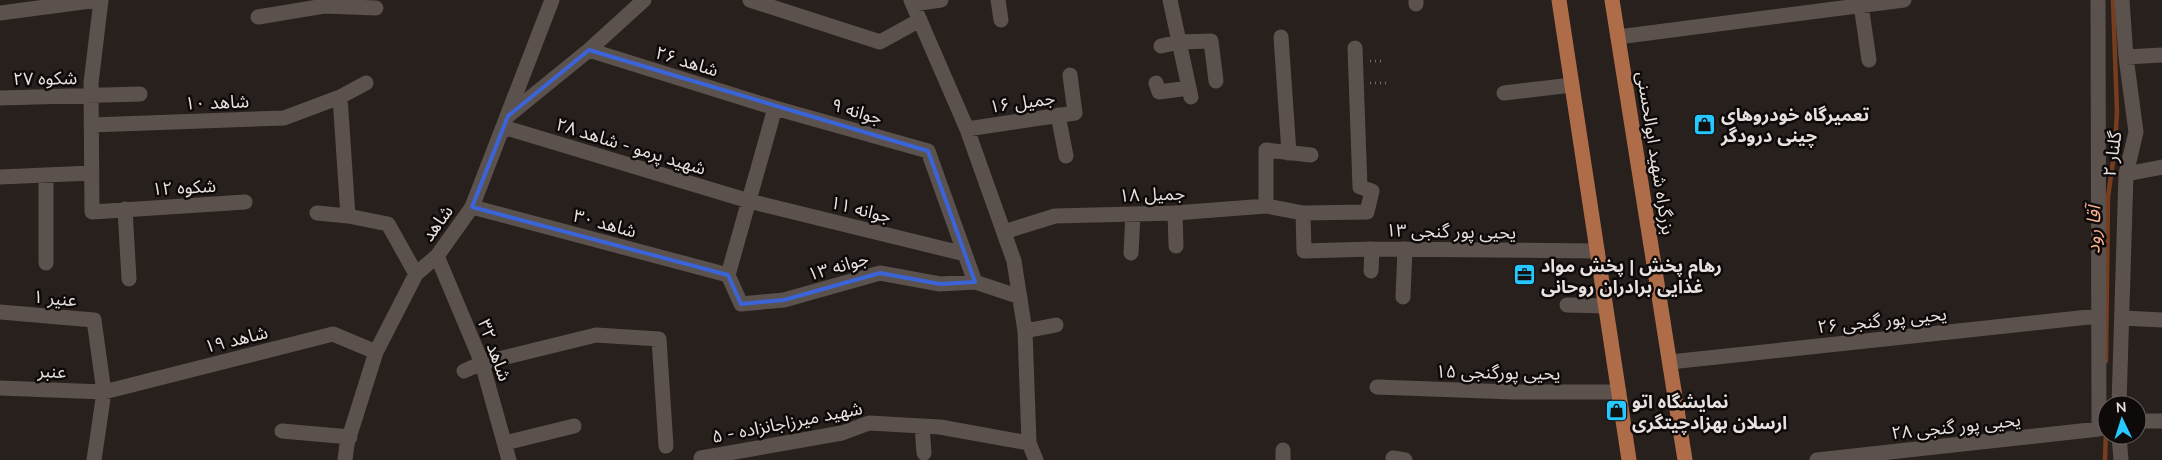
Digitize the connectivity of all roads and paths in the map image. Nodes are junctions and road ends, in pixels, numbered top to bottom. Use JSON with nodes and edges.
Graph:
{"nodes":[{"id":1,"x":100,"y":0,"type":"edge"},
{"id":2,"x":552,"y":0,"type":"edge"},
{"id":3,"x":644,"y":0,"type":"edge"},
{"id":4,"x":750,"y":0,"type":"edge"},
{"id":5,"x":941,"y":0,"type":"edge"},
{"id":6,"x":998,"y":0,"type":"edge"},
{"id":7,"x":1170,"y":0,"type":"edge"},
{"id":8,"x":1559,"y":0,"type":"edge"},
{"id":9,"x":1612,"y":0,"type":"edge"},
{"id":10,"x":1904,"y":0,"type":"edge"},
{"id":11,"x":2098,"y":0,"type":"edge"},
{"id":12,"x":2122,"y":0,"type":"edge"},
{"id":13,"x":912,"y":2,"type":"edge"},
{"id":14,"x":324,"y":3,"type":"edge"},
{"id":15,"x":1861,"y":6,"type":"junction"},
{"id":16,"x":376,"y":8,"type":"dead end"},
{"id":17,"x":0,"y":13,"type":"edge"},
{"id":18,"x":258,"y":17,"type":"dead end"},
{"id":19,"x":920,"y":20,"type":"junction"},
{"id":20,"x":1002,"y":20,"type":"dead end"},
{"id":21,"x":1282,"y":37,"type":"dead end"},
{"id":22,"x":1618,"y":37,"type":"junction"},
{"id":23,"x":1180,"y":42,"type":"junction"},
{"id":24,"x":1162,"y":46,"type":"dead end"},
{"id":25,"x":1355,"y":48,"type":"dead end"},
{"id":26,"x":589,"y":50,"type":"junction"},
{"id":27,"x":2162,"y":55,"type":"edge"},
{"id":28,"x":2126,"y":57,"type":"junction"},
{"id":29,"x":1869,"y":60,"type":"dead end"},
{"id":30,"x":1070,"y":76,"type":"dead end"},
{"id":31,"x":1216,"y":81,"type":"dead end"},
{"id":32,"x":366,"y":83,"type":"dead end"},
{"id":33,"x":1156,"y":84,"type":"dead end"},
{"id":34,"x":1572,"y":85,"type":"junction"},
{"id":35,"x":91,"y":90,"type":"junction"},
{"id":36,"x":1504,"y":93,"type":"dead end"},
{"id":37,"x":140,"y":94,"type":"dead end"},
{"id":38,"x":340,"y":97,"type":"junction"},
{"id":39,"x":0,"y":98,"type":"edge"},
{"id":40,"x":775,"y":108,"type":"junction"},
{"id":41,"x":1058,"y":116,"type":"junction"},
{"id":42,"x":505,"y":121,"type":"junction"},
{"id":43,"x":92,"y":125,"type":"junction"},
{"id":44,"x":967,"y":129,"type":"junction"},
{"id":45,"x":1289,"y":153,"type":"junction"},
{"id":46,"x":1311,"y":155,"type":"dead end"},
{"id":47,"x":1066,"y":156,"type":"dead end"},
{"id":48,"x":2162,"y":167,"type":"edge"},
{"id":49,"x":92,"y":173,"type":"junction"},
{"id":50,"x":2126,"y":174,"type":"junction"},
{"id":51,"x":46,"y":176,"type":"junction"},
{"id":52,"x":0,"y":177,"type":"edge"},
{"id":53,"x":749,"y":201,"type":"junction"},
{"id":54,"x":245,"y":202,"type":"dead end"},
{"id":55,"x":1266,"y":206,"type":"junction"},
{"id":56,"x":472,"y":207,"type":"junction"},
{"id":57,"x":125,"y":209,"type":"junction"},
{"id":58,"x":317,"y":213,"type":"dead end"},
{"id":59,"x":1175,"y":213,"type":"junction"},
{"id":60,"x":1133,"y":214,"type":"junction"},
{"id":61,"x":1303,"y":214,"type":"junction"},
{"id":62,"x":348,"y":216,"type":"junction"},
{"id":63,"x":1004,"y":232,"type":"junction"},
{"id":64,"x":1176,"y":246,"type":"dead end"},
{"id":65,"x":1372,"y":248,"type":"junction"},
{"id":66,"x":1405,"y":249,"type":"junction"},
{"id":67,"x":1597,"y":251,"type":"junction"},
{"id":68,"x":1131,"y":253,"type":"dead end"},
{"id":69,"x":965,"y":254,"type":"junction"},
{"id":70,"x":437,"y":256,"type":"junction"},
{"id":71,"x":46,"y":263,"type":"dead end"},
{"id":72,"x":1371,"y":271,"type":"dead end"},
{"id":73,"x":416,"y":274,"type":"junction"},
{"id":74,"x":728,"y":275,"type":"junction"},
{"id":75,"x":130,"y":278,"type":"dead end"},
{"id":76,"x":975,"y":282,"type":"junction"},
{"id":77,"x":1020,"y":297,"type":"junction"},
{"id":78,"x":1403,"y":297,"type":"dead end"},
{"id":79,"x":1568,"y":304,"type":"dead end"},
{"id":80,"x":1606,"y":306,"type":"junction"},
{"id":81,"x":0,"y":312,"type":"edge"},
{"id":82,"x":2098,"y":316,"type":"junction"},
{"id":83,"x":2123,"y":318,"type":"junction"},
{"id":84,"x":2162,"y":320,"type":"edge"},
{"id":85,"x":1056,"y":325,"type":"dead end"},
{"id":86,"x":1025,"y":330,"type":"junction"},
{"id":87,"x":376,"y":352,"type":"junction"},
{"id":88,"x":1670,"y":362,"type":"junction"},
{"id":89,"x":482,"y":363,"type":"junction"},
{"id":90,"x":464,"y":370,"type":"dead end"},
{"id":91,"x":0,"y":388,"type":"edge"},
{"id":92,"x":1377,"y":388,"type":"dead end"},
{"id":93,"x":104,"y":392,"type":"junction"},
{"id":94,"x":1619,"y":392,"type":"junction"},
{"id":95,"x":2119,"y":395,"type":"edge"},
{"id":96,"x":2147,"y":421,"type":"edge"},
{"id":97,"x":2162,"y":421,"type":"edge"},
{"id":98,"x":574,"y":426,"type":"dead end"},
{"id":99,"x":922,"y":426,"type":"junction"},
{"id":100,"x":282,"y":431,"type":"dead end"},
{"id":101,"x":350,"y":437,"type":"junction"},
{"id":102,"x":505,"y":443,"type":"junction"},
{"id":103,"x":1029,"y":443,"type":"junction"},
{"id":104,"x":2120,"y":445,"type":"edge"},
{"id":105,"x":666,"y":446,"type":"dead end"},
{"id":106,"x":924,"y":453,"type":"dead end"},
{"id":107,"x":701,"y":458,"type":"dead end"},
{"id":108,"x":94,"y":460,"type":"edge"},
{"id":109,"x":345,"y":460,"type":"edge"},
{"id":110,"x":509,"y":460,"type":"edge"},
{"id":111,"x":1036,"y":460,"type":"edge"},
{"id":112,"x":1629,"y":460,"type":"edge"},
{"id":113,"x":1685,"y":460,"type":"edge"},
{"id":114,"x":1817,"y":460,"type":"edge"},
{"id":115,"x":2121,"y":460,"type":"edge"}],
"edges":[{"from":1,"to":17,"type":"street"},
{"from":1,"to":35,"type":"street"},
{"from":2,"to":42,"type":"street","name":"شاهد"},
{"from":3,"to":26,"type":"street"},
{"from":4,"to":19,"type":"street"},
{"from":5,"to":13,"type":"street"},
{"from":6,"to":20,"type":"street"},
{"from":7,"to":23,"type":"street"},
{"from":8,"to":34,"type":"main road"},
{"from":9,"to":22,"type":"main road","name":"بزرگراه شهید ابوالحسنی"},
{"from":10,"to":15,"type":"street"},
{"from":11,"to":82,"type":"street"},
{"from":12,"to":28,"type":"street","name":"گلنار ۲"},
{"from":13,"to":19,"type":"street"},
{"from":14,"to":16,"type":"street"},
{"from":14,"to":18,"type":"street"},
{"from":15,"to":22,"type":"street"},
{"from":15,"to":29,"type":"street"},
{"from":19,"to":44,"type":"street"},
{"from":21,"to":45,"type":"street"},
{"from":22,"to":88,"type":"main road","name":"بزرگراه شهید ابوالحسنی"},
{"from":23,"to":24,"type":"street"},
{"from":23,"to":31,"type":"street"},
{"from":23,"to":33,"type":"street"},
{"from":25,"to":61,"type":"street","name":"جمیل ۱۸"},
{"from":26,"to":40,"type":"street","name":"شاهد ۲۶"},
{"from":26,"to":42,"type":"street"},
{"from":27,"to":28,"type":"street"},
{"from":28,"to":50,"type":"street","name":"گلنار ۲"},
{"from":30,"to":41,"type":"street","name":"جمیل ۱۶"},
{"from":32,"to":38,"type":"street","name":"شاهد ۱۰"},
{"from":34,"to":36,"type":"street"},
{"from":34,"to":67,"type":"main road"},
{"from":35,"to":37,"type":"street","name":"شکوه ۲۷"},
{"from":35,"to":39,"type":"street","name":"شکوه ۲۷"},
{"from":35,"to":43,"type":"street"},
{"from":38,"to":43,"type":"street","name":"شاهد ۱۰"},
{"from":38,"to":62,"type":"street"},
{"from":40,"to":53,"type":"street"},
{"from":40,"to":69,"type":"street","name":"جوانه ۹"},
{"from":41,"to":44,"type":"street","name":"جمیل ۱۶"},
{"from":41,"to":47,"type":"street"},
{"from":42,"to":53,"type":"street","name":"شهید پرمو - شاهد ۲۸"},
{"from":42,"to":56,"type":"street","name":"شاهد"},
{"from":43,"to":49,"type":"street"},
{"from":44,"to":63,"type":"street"},
{"from":45,"to":46,"type":"street"},
{"from":45,"to":55,"type":"street"},
{"from":48,"to":50,"type":"street"},
{"from":49,"to":51,"type":"street"},
{"from":49,"to":57,"type":"street","name":"شکوه ۱۲"},
{"from":50,"to":83,"type":"street","name":"گلنار ۲"},
{"from":51,"to":52,"type":"street"},
{"from":51,"to":71,"type":"street"},
{"from":53,"to":69,"type":"street","name":"جوانه ۱۱"},
{"from":53,"to":74,"type":"street"},
{"from":54,"to":57,"type":"street","name":"شکوه ۱۲"},
{"from":55,"to":59,"type":"street","name":"جمیل ۱۸"},
{"from":55,"to":61,"type":"street","name":"جمیل ۱۸"},
{"from":56,"to":70,"type":"street","name":"شاهد"},
{"from":56,"to":74,"type":"street","name":"شاهد ۳۰"},
{"from":57,"to":75,"type":"street"},
{"from":58,"to":62,"type":"street"},
{"from":59,"to":60,"type":"street","name":"جمیل ۱۸"},
{"from":59,"to":64,"type":"street"},
{"from":60,"to":63,"type":"street","name":"جمیل ۱۸"},
{"from":60,"to":68,"type":"street"},
{"from":61,"to":65,"type":"street","name":"یحیی پور گنجی ۱۳"},
{"from":62,"to":73,"type":"street"},
{"from":63,"to":77,"type":"street"},
{"from":65,"to":66,"type":"street","name":"یحیی پور گنجی ۱۳"},
{"from":65,"to":72,"type":"street"},
{"from":66,"to":67,"type":"street","name":"یحیی پور گنجی ۱۳"},
{"from":66,"to":78,"type":"street"},
{"from":67,"to":80,"type":"main road"},
{"from":69,"to":76,"type":"street"},
{"from":70,"to":73,"type":"street","name":"شاهد"},
{"from":70,"to":89,"type":"street","name":"شاهد ۳۲"},
{"from":73,"to":87,"type":"street","name":"شاهد"},
{"from":74,"to":76,"type":"street","name":"جوانه ۱۳"},
{"from":76,"to":77,"type":"street"},
{"from":77,"to":86,"type":"street"},
{"from":79,"to":80,"type":"street"},
{"from":80,"to":94,"type":"main road"},
{"from":81,"to":93,"type":"street","name":"عنیر ۱"},
{"from":82,"to":88,"type":"street","name":"یحیی پور گنجی ۲۶"},
{"from":82,"to":114,"type":"street","name":"یحیی پور گنجی ۲۸"},
{"from":83,"to":84,"type":"street"},
{"from":83,"to":95,"type":"street","name":"گلنار ۲"},
{"from":85,"to":86,"type":"street"},
{"from":86,"to":103,"type":"street"},
{"from":87,"to":93,"type":"street","name":"شاهد ۱۹"},
{"from":87,"to":101,"type":"street","name":"شاهد"},
{"from":88,"to":113,"type":"main road","name":"بزرگراه شهید ابوالحسنی"},
{"from":89,"to":90,"type":"street"},
{"from":89,"to":102,"type":"street","name":"شاهد ۳۲"},
{"from":89,"to":105,"type":"street"},
{"from":91,"to":93,"type":"street","name":"عنبر"},
{"from":92,"to":94,"type":"street","name":"یحیی پورگنجی ۱۵"},
{"from":93,"to":108,"type":"street"},
{"from":94,"to":112,"type":"main road"},
{"from":96,"to":97,"type":"street"},
{"from":98,"to":102,"type":"street"},
{"from":99,"to":103,"type":"street","name":"شهید میرزاجانزاده - ۵"},
{"from":99,"to":106,"type":"street"},
{"from":99,"to":107,"type":"street","name":"شهید میرزاجانزاده - ۵"},
{"from":100,"to":101,"type":"street"},
{"from":101,"to":109,"type":"street","name":"شاهد"},
{"from":102,"to":110,"type":"street","name":"شاهد ۳۲"},
{"from":103,"to":111,"type":"street"},
{"from":104,"to":115,"type":"street"}]}
